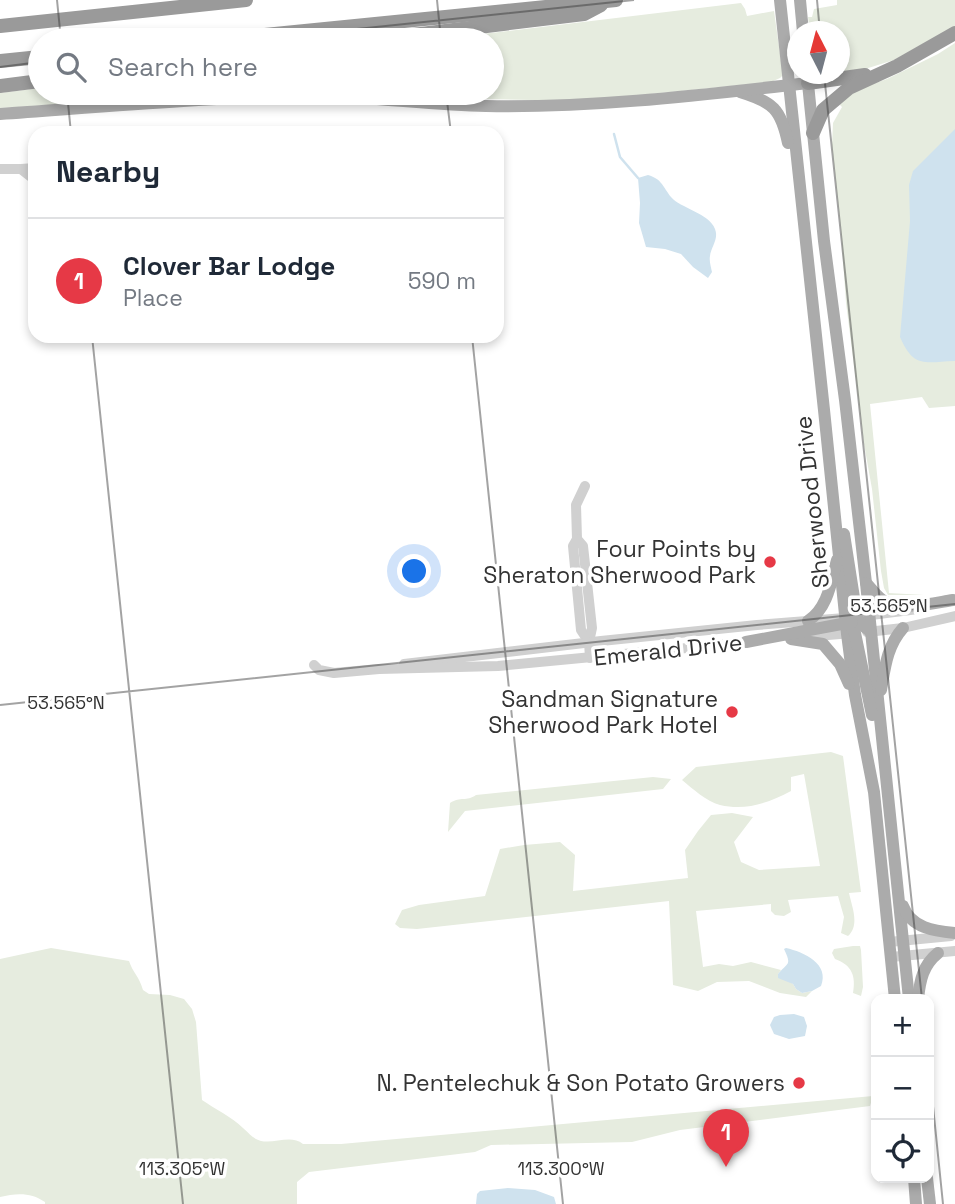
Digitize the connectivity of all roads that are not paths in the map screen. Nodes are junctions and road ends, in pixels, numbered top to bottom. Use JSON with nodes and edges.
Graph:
{"nodes":[{"id":1,"x":183,"y":0,"type":"edge"},
{"id":2,"x":246,"y":0,"type":"edge"},
{"id":3,"x":616,"y":0,"type":"edge"},
{"id":4,"x":608,"y":1,"type":"edge"},
{"id":5,"x":800,"y":3,"type":"edge"},
{"id":6,"x":780,"y":4,"type":"edge"},
{"id":7,"x":127,"y":13,"type":"junction"},
{"id":8,"x":802,"y":21,"type":"edge"},
{"id":9,"x":0,"y":26,"type":"edge"},
{"id":10,"x":335,"y":28,"type":"edge"},
{"id":11,"x":470,"y":28,"type":"edge"},
{"id":12,"x":955,"y":33,"type":"edge"},
{"id":13,"x":28,"y":58,"type":"edge"},
{"id":14,"x":0,"y":61,"type":"edge"},
{"id":15,"x":897,"y":66,"type":"junction"},
{"id":16,"x":850,"y":77,"type":"edge"},
{"id":17,"x":28,"y":82,"type":"edge"},
{"id":18,"x":791,"y":84,"type":"edge"},
{"id":19,"x":809,"y":84,"type":"edge"},
{"id":20,"x":788,"y":85,"type":"junction"},
{"id":21,"x":0,"y":86,"type":"edge"},
{"id":22,"x":736,"y":91,"type":"junction"},
{"id":23,"x":128,"y":105,"type":"edge"},
{"id":24,"x":466,"y":105,"type":"edge"},
{"id":25,"x":0,"y":114,"type":"edge"},
{"id":26,"x":813,"y":133,"type":"junction"},
{"id":27,"x":28,"y":168,"type":"edge"},
{"id":28,"x":0,"y":169,"type":"edge"},
{"id":29,"x":21,"y":169,"type":"junction"},
{"id":30,"x":28,"y":174,"type":"edge"},
{"id":31,"x":800,"y":193,"type":"junction"},
{"id":32,"x":585,"y":486,"type":"dead end"},
{"id":33,"x":834,"y":504,"type":"junction"},
{"id":34,"x":839,"y":553,"type":"junction"},
{"id":35,"x":866,"y":583,"type":"junction"},
{"id":36,"x":954,"y":600,"type":"edge"},
{"id":37,"x":955,"y":616,"type":"edge"},
{"id":38,"x":808,"y":621,"type":"junction"},
{"id":39,"x":853,"y":623,"type":"junction"},
{"id":40,"x":903,"y":628,"type":"junction"},
{"id":41,"x":871,"y":632,"type":"junction"},
{"id":42,"x":791,"y":639,"type":"junction"},
{"id":43,"x":589,"y":642,"type":"junction"},
{"id":44,"x":746,"y":642,"type":"junction"},
{"id":45,"x":590,"y":658,"type":"junction"},
{"id":46,"x":314,"y":665,"type":"dead end"},
{"id":47,"x":379,"y":668,"type":"junction"},
{"id":48,"x":855,"y":695,"type":"junction"},
{"id":49,"x":878,"y":708,"type":"junction"},
{"id":50,"x":881,"y":733,"type":"junction"},
{"id":51,"x":897,"y":888,"type":"junction"},
{"id":52,"x":955,"y":935,"type":"edge"},
{"id":53,"x":904,"y":941,"type":"junction"},
{"id":54,"x":890,"y":942,"type":"junction"},
{"id":55,"x":955,"y":951,"type":"edge"},
{"id":56,"x":939,"y":953,"type":"junction"},
{"id":57,"x":905,"y":956,"type":"junction"},
{"id":58,"x":891,"y":957,"type":"junction"},
{"id":59,"x":895,"y":994,"type":"edge"},
{"id":60,"x":909,"y":994,"type":"edge"},
{"id":61,"x":919,"y":994,"type":"edge"},
{"id":62,"x":914,"y":1183,"type":"edge"},
{"id":63,"x":928,"y":1183,"type":"edge"},
{"id":64,"x":916,"y":1204,"type":"edge"},
{"id":65,"x":930,"y":1204,"type":"edge"}],
"edges":[{"from":1,"to":7,"type":"highway"},
{"from":2,"to":7,"type":"highway"},
{"from":3,"to":4,"type":"highway"},
{"from":4,"to":10,"type":"highway"},
{"from":4,"to":11,"type":"highway"},
{"from":5,"to":8,"type":"main road"},
{"from":6,"to":20,"type":"main road","name":"Sherwood Drive"},
{"from":7,"to":9,"type":"highway"},
{"from":12,"to":15,"type":"highway"},
{"from":13,"to":14,"type":"highway"},
{"from":15,"to":16,"type":"highway"},
{"from":15,"to":26,"type":"highway"},
{"from":17,"to":21,"type":"highway"},
{"from":18,"to":20,"type":"main road"},
{"from":19,"to":26,"type":"main road","name":"Sherwood Drive"},
{"from":20,"to":22,"type":"main road"},
{"from":20,"to":31,"type":"main road","name":"Sherwood Drive"},
{"from":22,"to":24,"type":"main road"},
{"from":22,"to":31,"type":"main road"},
{"from":23,"to":25,"type":"main road"},
{"from":26,"to":35,"type":"main road","name":"Sherwood Drive"},
{"from":27,"to":29,"type":"street"},
{"from":28,"to":29,"type":"street"},
{"from":29,"to":30,"type":"street"},
{"from":31,"to":33,"type":"main road","name":"Sherwood Drive"},
{"from":32,"to":43,"type":"street"},
{"from":33,"to":34,"type":"main road","name":"Sherwood Drive"},
{"from":33,"to":39,"type":"main road"},
{"from":34,"to":38,"type":"main road"},
{"from":34,"to":39,"type":"main road","name":"Sherwood Drive"},
{"from":35,"to":36,"type":"main road"},
{"from":35,"to":39,"type":"main road","name":"Sherwood Drive"},
{"from":36,"to":39,"type":"street","name":"Emerald Drive"},
{"from":37,"to":40,"type":"street"},
{"from":38,"to":39,"type":"street","name":"Emerald Drive"},
{"from":38,"to":43,"type":"street","name":"Emerald Drive"},
{"from":39,"to":41,"type":"main road","name":"Sherwood Drive"},
{"from":39,"to":42,"type":"street","name":"Emerald Drive"},
{"from":39,"to":44,"type":"main road"},
{"from":39,"to":48,"type":"main road","name":"Sherwood Drive"},
{"from":39,"to":50,"type":"main road"},
{"from":40,"to":41,"type":"street"},
{"from":40,"to":49,"type":"main road"},
{"from":41,"to":49,"type":"main road","name":"Sherwood Drive"},
{"from":42,"to":44,"type":"street","name":"Emerald Drive"},
{"from":42,"to":48,"type":"main road"},
{"from":43,"to":45,"type":"street"},
{"from":43,"to":47,"type":"street","name":"Emerald Drive"},
{"from":44,"to":45,"type":"street","name":"Emerald Drive"},
{"from":45,"to":47,"type":"street","name":"Emerald Drive"},
{"from":46,"to":47,"type":"street","name":"Emerald Drive"},
{"from":48,"to":54,"type":"main road","name":"Sherwood Drive"},
{"from":49,"to":50,"type":"main road","name":"Sherwood Drive"},
{"from":50,"to":51,"type":"main road","name":"Sherwood Drive"},
{"from":51,"to":52,"type":"main road"},
{"from":51,"to":53,"type":"main road","name":"Sherwood Drive"},
{"from":52,"to":53,"type":"street"},
{"from":53,"to":54,"type":"street"},
{"from":53,"to":57,"type":"main road","name":"Sherwood Drive"},
{"from":54,"to":58,"type":"main road","name":"Sherwood Drive"},
{"from":55,"to":56,"type":"street"},
{"from":56,"to":57,"type":"street"},
{"from":56,"to":61,"type":"main road"},
{"from":57,"to":58,"type":"street"},
{"from":57,"to":60,"type":"main road","name":"Sherwood Drive"},
{"from":58,"to":59,"type":"main road","name":"Sherwood Drive"},
{"from":62,"to":64,"type":"main road"},
{"from":63,"to":65,"type":"main road"}]}
